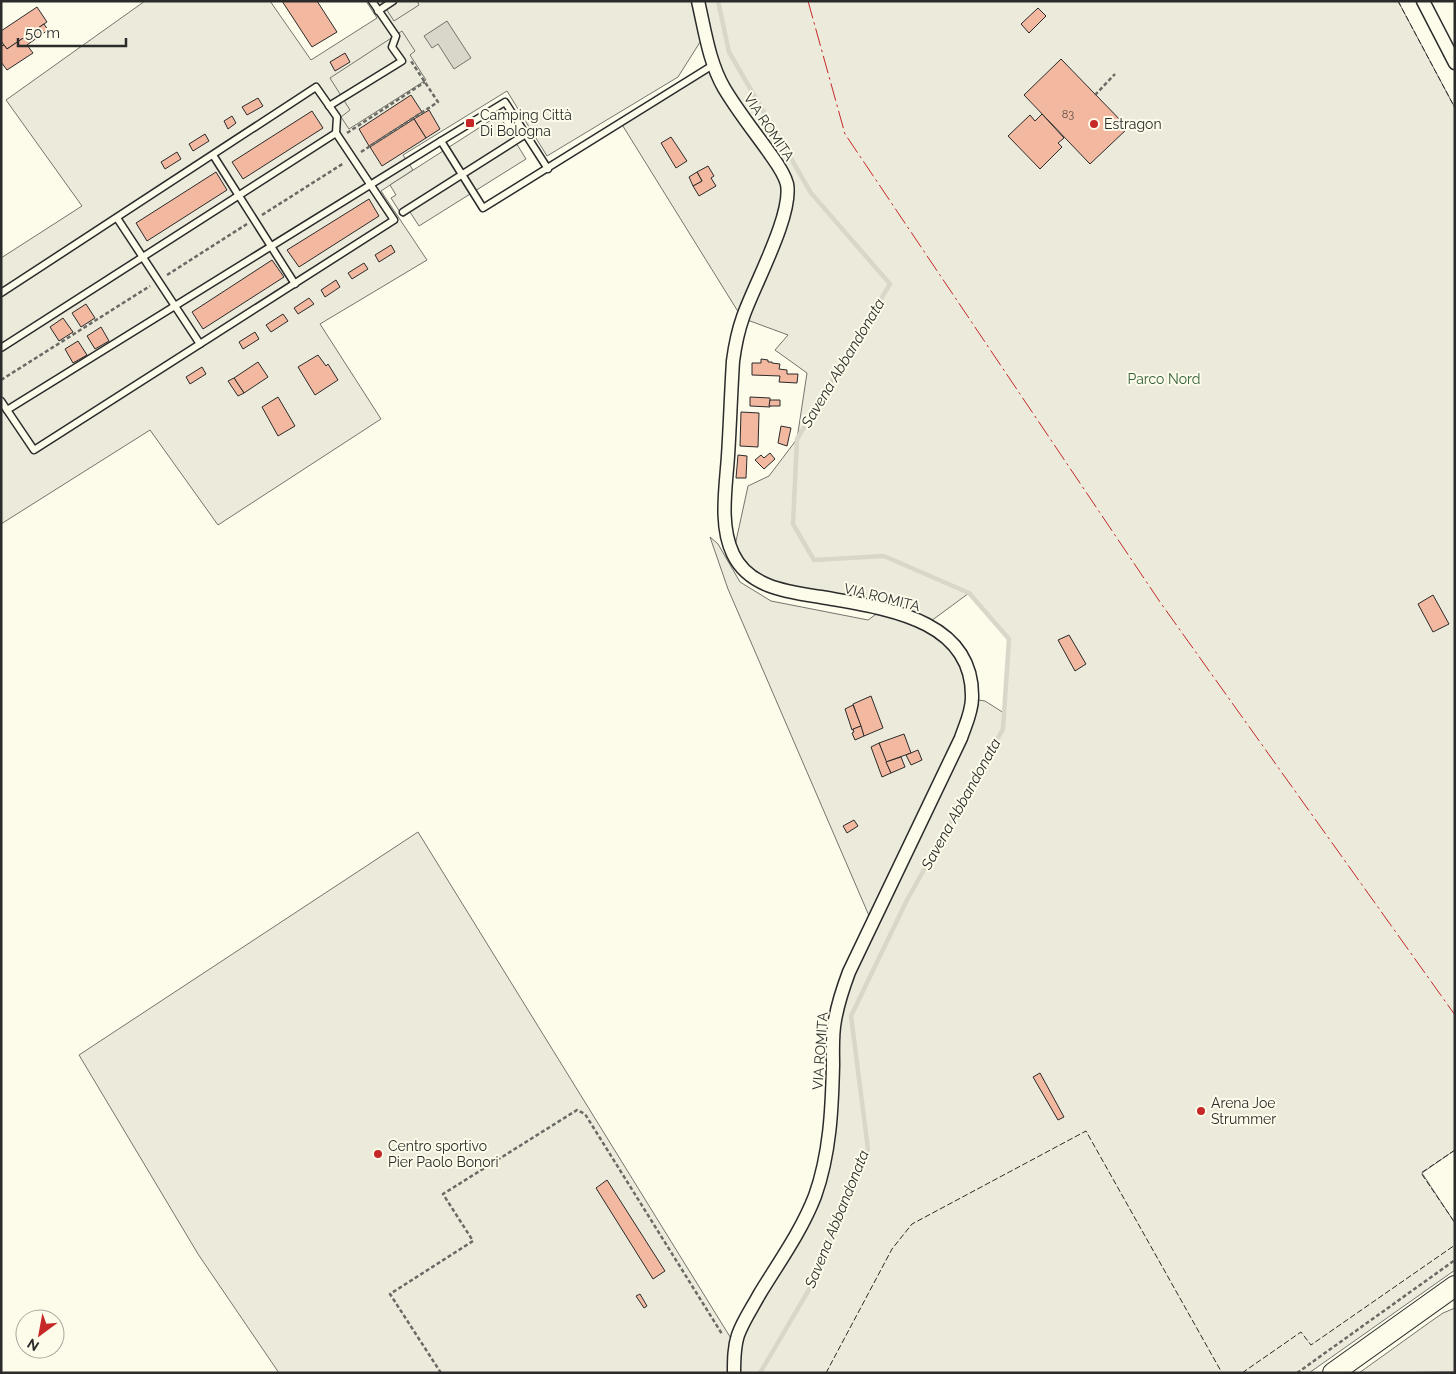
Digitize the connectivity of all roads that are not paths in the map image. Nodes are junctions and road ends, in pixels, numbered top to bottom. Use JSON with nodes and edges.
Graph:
{"nodes":[{"id":1,"x":372,"y":1,"type":"edge"},
{"id":2,"x":393,"y":1,"type":"edge"},
{"id":3,"x":698,"y":1,"type":"edge"},
{"id":4,"x":1423,"y":1,"type":"edge"},
{"id":5,"x":378,"y":10,"type":"junction"},
{"id":6,"x":1455,"y":63,"type":"edge"},
{"id":7,"x":713,"y":65,"type":"junction"},
{"id":8,"x":329,"y":106,"type":"junction"},
{"id":9,"x":526,"y":134,"type":"junction"},
{"id":10,"x":338,"y":136,"type":"junction"},
{"id":11,"x":441,"y":141,"type":"junction"},
{"id":12,"x":213,"y":155,"type":"junction"},
{"id":13,"x":548,"y":169,"type":"junction"},
{"id":14,"x":462,"y":175,"type":"junction"},
{"id":15,"x":371,"y":184,"type":"junction"},
{"id":16,"x":239,"y":196,"type":"junction"},
{"id":17,"x":403,"y":212,"type":"dead end"},
{"id":18,"x":117,"y":218,"type":"junction"},
{"id":19,"x":271,"y":246,"type":"junction"},
{"id":20,"x":143,"y":258,"type":"junction"},
{"id":21,"x":295,"y":284,"type":"junction"},
{"id":22,"x":1,"y":293,"type":"edge"},
{"id":23,"x":174,"y":306,"type":"junction"},
{"id":24,"x":200,"y":344,"type":"junction"},
{"id":25,"x":1,"y":348,"type":"edge"},
{"id":26,"x":1,"y":401,"type":"edge"},
{"id":27,"x":7,"y":410,"type":"junction"},
{"id":28,"x":1455,"y":1286,"type":"edge"},
{"id":29,"x":1455,"y":1296,"type":"edge"},
{"id":30,"x":1427,"y":1304,"type":"junction"},
{"id":31,"x":734,"y":1373,"type":"edge"},
{"id":32,"x":1333,"y":1373,"type":"edge"}],
"edges":[{"from":1,"to":5,"type":"lane"},
{"from":2,"to":5,"type":"lane"},
{"from":3,"to":7,"type":"street","name":"VIA ROMITA"},
{"from":4,"to":6,"type":"street"},
{"from":5,"to":8,"type":"lane"},
{"from":7,"to":13,"type":"lane"},
{"from":7,"to":31,"type":"street","name":"VIA ROMITA"},
{"from":8,"to":10,"type":"lane"},
{"from":8,"to":12,"type":"lane"},
{"from":9,"to":11,"type":"lane"},
{"from":9,"to":13,"type":"lane"},
{"from":9,"to":14,"type":"lane"},
{"from":10,"to":15,"type":"lane"},
{"from":10,"to":16,"type":"lane"},
{"from":11,"to":14,"type":"lane"},
{"from":11,"to":15,"type":"lane"},
{"from":12,"to":16,"type":"lane"},
{"from":12,"to":18,"type":"lane"},
{"from":13,"to":14,"type":"lane"},
{"from":14,"to":17,"type":"lane"},
{"from":15,"to":19,"type":"lane"},
{"from":15,"to":21,"type":"lane"},
{"from":16,"to":19,"type":"lane"},
{"from":16,"to":20,"type":"lane"},
{"from":18,"to":20,"type":"lane"},
{"from":18,"to":22,"type":"lane"},
{"from":19,"to":21,"type":"lane"},
{"from":19,"to":23,"type":"lane"},
{"from":20,"to":23,"type":"lane"},
{"from":20,"to":25,"type":"lane"},
{"from":21,"to":24,"type":"lane"},
{"from":23,"to":24,"type":"lane"},
{"from":23,"to":27,"type":"lane"},
{"from":24,"to":27,"type":"lane"},
{"from":26,"to":27,"type":"lane"},
{"from":28,"to":30,"type":"main road"},
{"from":29,"to":30,"type":"main road"},
{"from":30,"to":32,"type":"main road"}]}
